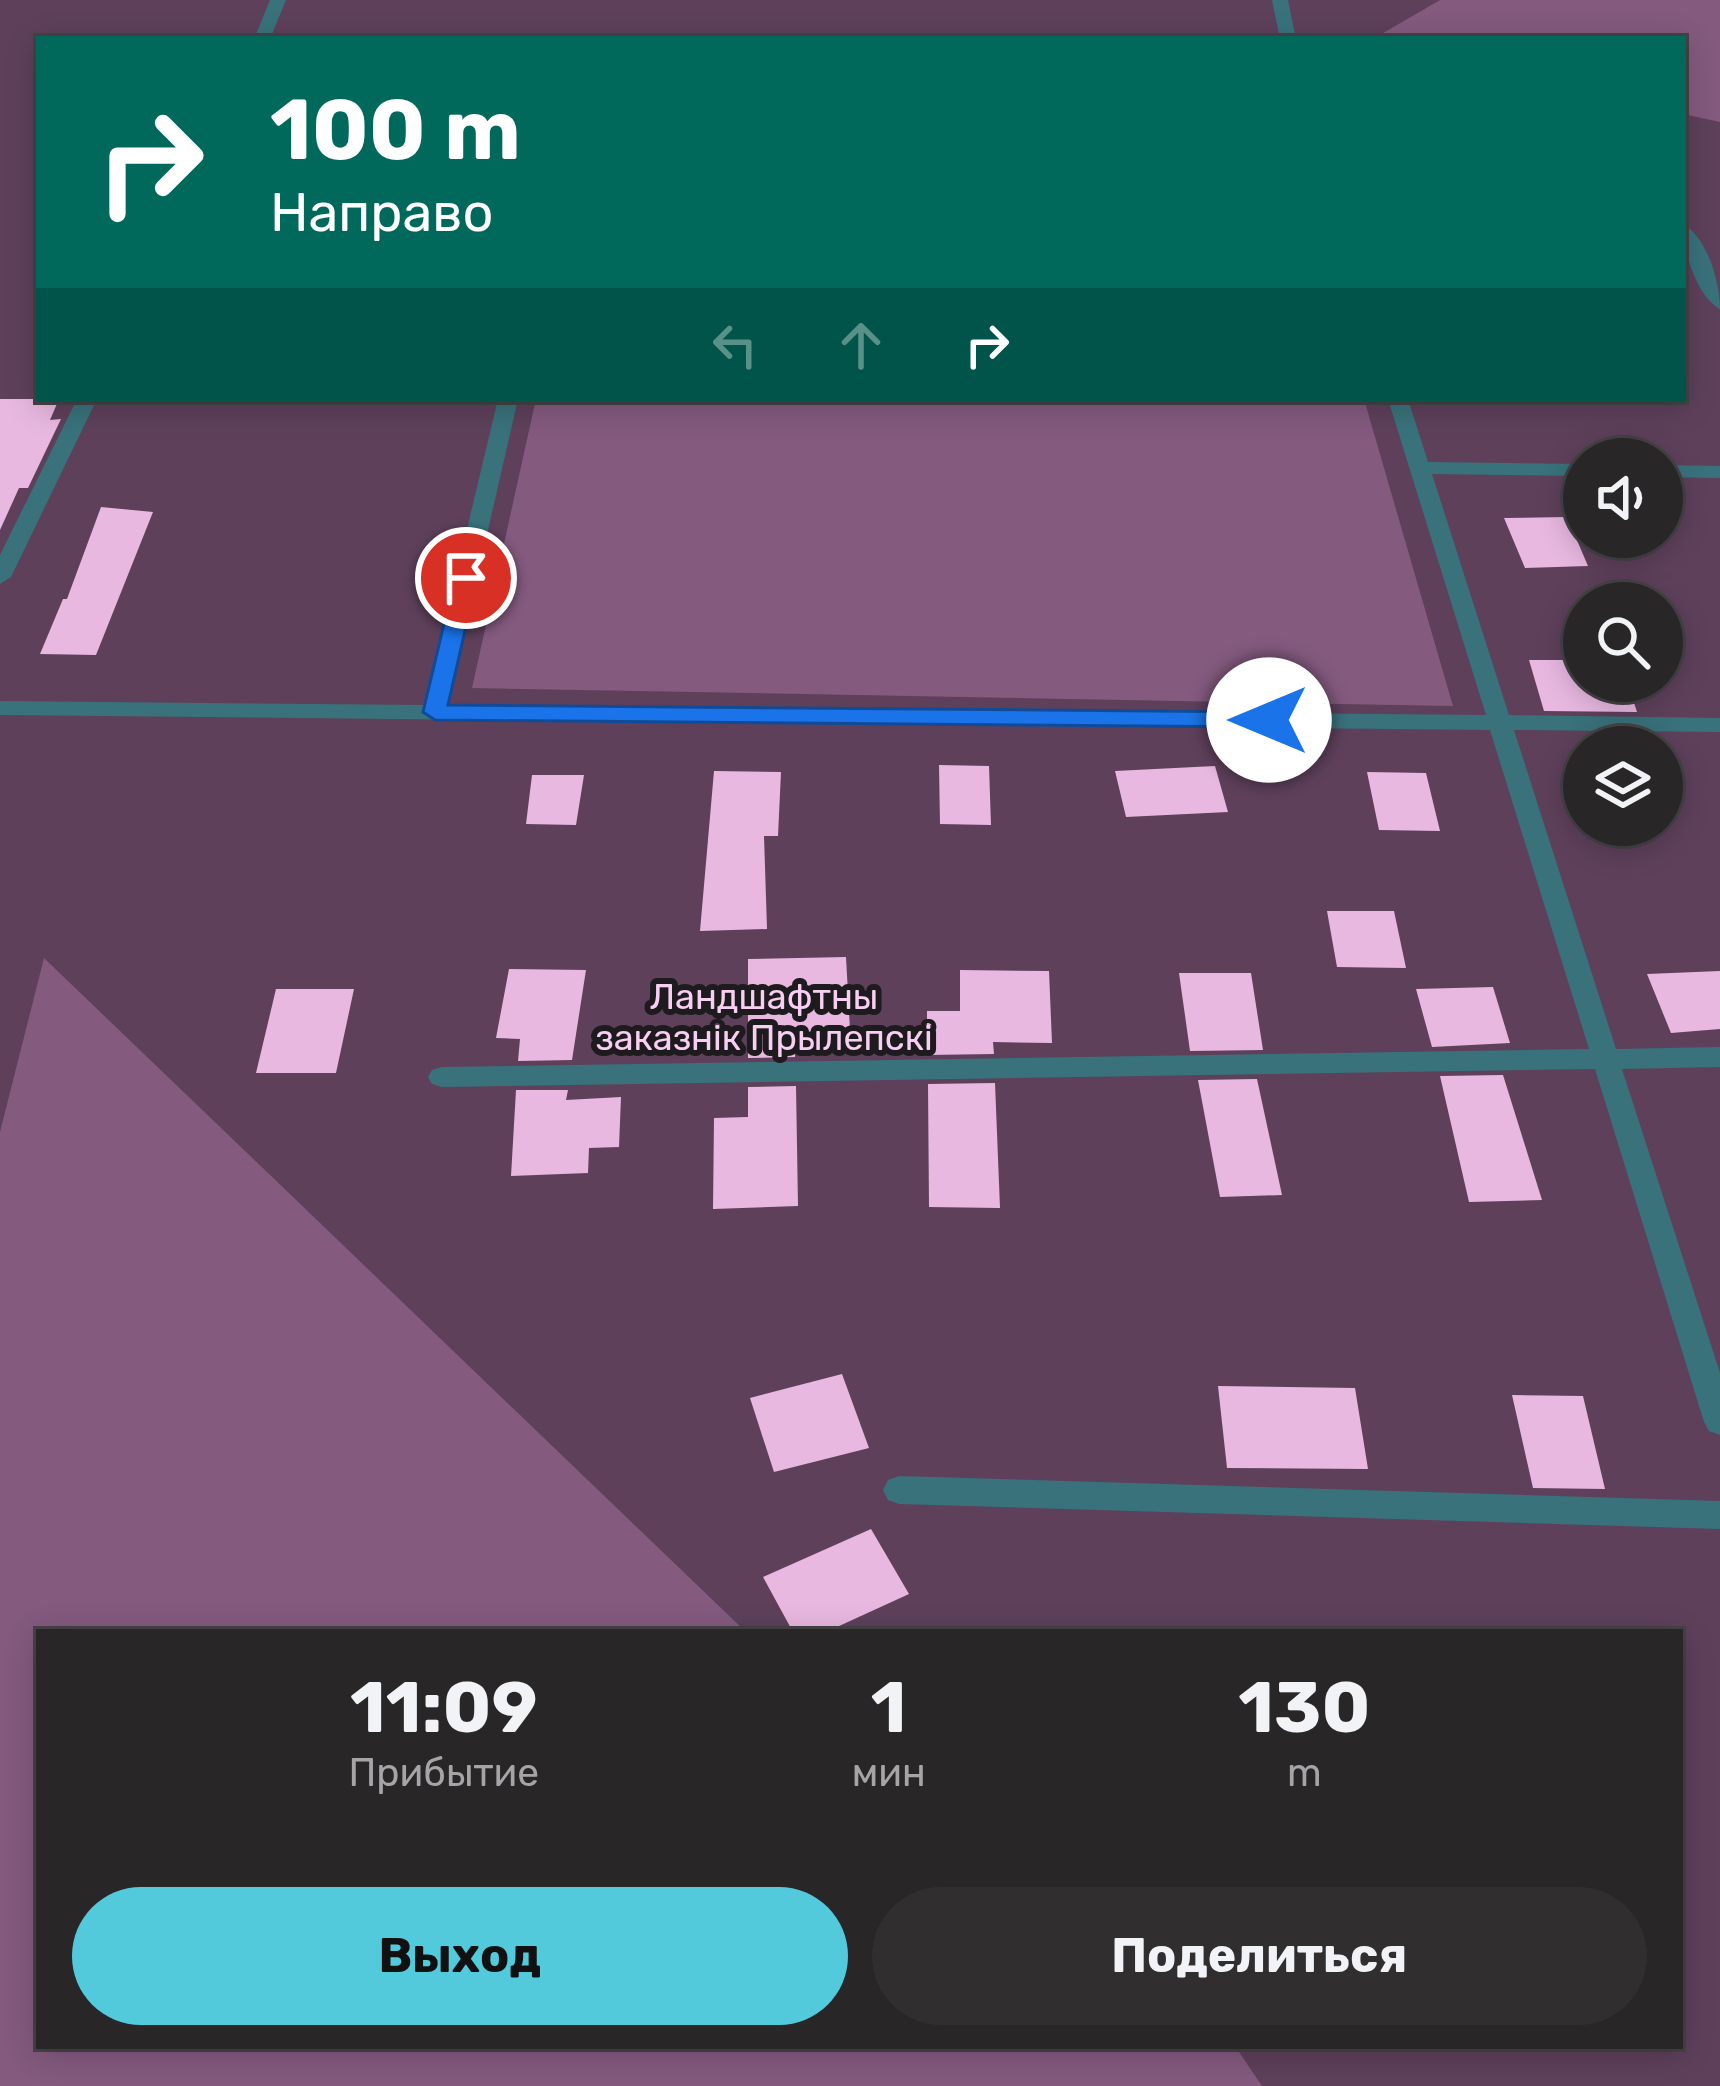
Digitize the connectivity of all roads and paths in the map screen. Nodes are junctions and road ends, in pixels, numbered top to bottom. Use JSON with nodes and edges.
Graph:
{"nodes":[{"id":1,"x":278,"y":0,"type":"edge"},
{"id":2,"x":1280,"y":0,"type":"edge"},
{"id":3,"x":263,"y":36,"type":"edge"},
{"id":4,"x":1287,"y":36,"type":"edge"},
{"id":5,"x":1686,"y":236,"type":"edge"},
{"id":6,"x":1720,"y":303,"type":"edge"},
{"id":7,"x":86,"y":402,"type":"edge"},
{"id":8,"x":507,"y":402,"type":"edge"},
{"id":9,"x":1400,"y":402,"type":"edge"},
{"id":10,"x":1420,"y":468,"type":"junction"},
{"id":11,"x":1563,"y":470,"type":"edge"},
{"id":12,"x":1683,"y":471,"type":"edge"},
{"id":13,"x":1720,"y":472,"type":"edge"},
{"id":14,"x":0,"y":577,"type":"edge"},
{"id":15,"x":0,"y":708,"type":"edge"},
{"id":16,"x":435,"y":712,"type":"junction"},
{"id":17,"x":1500,"y":722,"type":"junction"},
{"id":18,"x":1720,"y":725,"type":"edge"},
{"id":19,"x":1605,"y":1057,"type":"junction"},
{"id":20,"x":1720,"y":1057,"type":"edge"},
{"id":21,"x":442,"y":1077,"type":"dead end"},
{"id":22,"x":1720,"y":1422,"type":"edge"},
{"id":23,"x":899,"y":1490,"type":"dead end"},
{"id":24,"x":1720,"y":1515,"type":"edge"}],
"edges":[{"from":1,"to":3,"type":"lane"},
{"from":2,"to":4,"type":"lane"},
{"from":5,"to":6,"type":"lane"},
{"from":7,"to":14,"type":"lane"},
{"from":8,"to":16,"type":"lane"},
{"from":9,"to":10,"type":"lane"},
{"from":10,"to":11,"type":"lane"},
{"from":10,"to":17,"type":"lane"},
{"from":12,"to":13,"type":"lane"},
{"from":15,"to":16,"type":"lane"},
{"from":16,"to":17,"type":"lane"},
{"from":17,"to":18,"type":"lane"},
{"from":17,"to":19,"type":"lane"},
{"from":19,"to":20,"type":"lane"},
{"from":19,"to":21,"type":"lane"},
{"from":19,"to":22,"type":"lane"},
{"from":23,"to":24,"type":"lane"}]}
